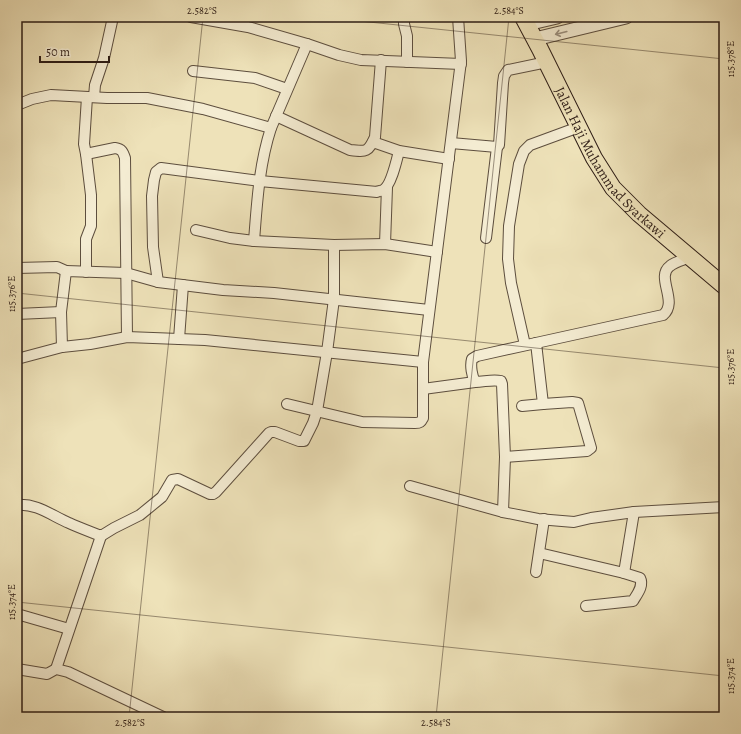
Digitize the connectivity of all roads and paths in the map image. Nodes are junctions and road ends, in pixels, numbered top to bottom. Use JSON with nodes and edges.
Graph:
{"nodes":[{"id":1,"x":113,"y":17,"type":"edge"},
{"id":2,"x":191,"y":17,"type":"edge"},
{"id":3,"x":404,"y":17,"type":"edge"},
{"id":4,"x":458,"y":17,"type":"edge"},
{"id":5,"x":557,"y":17,"type":"edge"},
{"id":6,"x":626,"y":17,"type":"edge"},
{"id":7,"x":525,"y":21,"type":"edge"},
{"id":8,"x":535,"y":40,"type":"junction"},
{"id":9,"x":307,"y":44,"type":"junction"},
{"id":10,"x":381,"y":60,"type":"junction"},
{"id":11,"x":407,"y":62,"type":"junction"},
{"id":12,"x":547,"y":62,"type":"junction"},
{"id":13,"x":461,"y":64,"type":"junction"},
{"id":14,"x":192,"y":71,"type":"dead end"},
{"id":15,"x":288,"y":90,"type":"junction"},
{"id":16,"x":91,"y":97,"type":"junction"},
{"id":17,"x":17,"y":106,"type":"edge"},
{"id":18,"x":276,"y":116,"type":"junction"},
{"id":19,"x":579,"y":127,"type":"junction"},
{"id":20,"x":271,"y":128,"type":"junction"},
{"id":21,"x":373,"y":142,"type":"junction"},
{"id":22,"x":451,"y":143,"type":"junction"},
{"id":23,"x":497,"y":147,"type":"junction"},
{"id":24,"x":399,"y":151,"type":"junction"},
{"id":25,"x":86,"y":154,"type":"junction"},
{"id":26,"x":449,"y":159,"type":"junction"},
{"id":27,"x":260,"y":181,"type":"junction"},
{"id":28,"x":387,"y":187,"type":"junction"},
{"id":29,"x":196,"y":230,"type":"dead end"},
{"id":30,"x":486,"y":238,"type":"dead end"},
{"id":31,"x":254,"y":241,"type":"junction"},
{"id":32,"x":385,"y":244,"type":"junction"},
{"id":33,"x":334,"y":245,"type":"junction"},
{"id":34,"x":437,"y":252,"type":"junction"},
{"id":35,"x":690,"y":257,"type":"junction"},
{"id":36,"x":17,"y":268,"type":"edge"},
{"id":37,"x":66,"y":271,"type":"junction"},
{"id":38,"x":86,"y":272,"type":"junction"},
{"id":39,"x":126,"y":273,"type":"junction"},
{"id":40,"x":158,"y":282,"type":"junction"},
{"id":41,"x":183,"y":285,"type":"junction"},
{"id":42,"x":724,"y":286,"type":"edge"},
{"id":43,"x":334,"y":299,"type":"junction"},
{"id":44,"x":429,"y":310,"type":"junction"},
{"id":45,"x":61,"y":312,"type":"junction"},
{"id":46,"x":17,"y":314,"type":"edge"},
{"id":47,"x":127,"y":337,"type":"junction"},
{"id":48,"x":179,"y":339,"type":"junction"},
{"id":49,"x":536,"y":343,"type":"junction"},
{"id":50,"x":525,"y":345,"type":"junction"},
{"id":51,"x":62,"y":347,"type":"junction"},
{"id":52,"x":327,"y":352,"type":"junction"},
{"id":53,"x":17,"y":359,"type":"edge"},
{"id":54,"x":422,"y":362,"type":"junction"},
{"id":55,"x":475,"y":382,"type":"junction"},
{"id":56,"x":423,"y":390,"type":"junction"},
{"id":57,"x":287,"y":404,"type":"dead end"},
{"id":58,"x":544,"y":404,"type":"junction"},
{"id":59,"x":522,"y":406,"type":"dead end"},
{"id":60,"x":317,"y":411,"type":"junction"},
{"id":61,"x":504,"y":457,"type":"junction"},
{"id":62,"x":410,"y":486,"type":"dead end"},
{"id":63,"x":17,"y":505,"type":"edge"},
{"id":64,"x":724,"y":507,"type":"edge"},
{"id":65,"x":503,"y":512,"type":"junction"},
{"id":66,"x":634,"y":512,"type":"junction"},
{"id":67,"x":544,"y":519,"type":"junction"},
{"id":68,"x":102,"y":536,"type":"junction"},
{"id":69,"x":539,"y":553,"type":"junction"},
{"id":70,"x":536,"y":572,"type":"dead end"},
{"id":71,"x":624,"y":573,"type":"junction"},
{"id":72,"x":586,"y":606,"type":"dead end"},
{"id":73,"x":17,"y":614,"type":"edge"},
{"id":74,"x":69,"y":629,"type":"junction"},
{"id":75,"x":17,"y":669,"type":"edge"},
{"id":76,"x":56,"y":669,"type":"junction"},
{"id":77,"x":163,"y":717,"type":"edge"}],
"edges":[{"from":1,"to":16,"type":"street"},
{"from":2,"to":9,"type":"street"},
{"from":3,"to":11,"type":"street"},
{"from":4,"to":13,"type":"street"},
{"from":5,"to":7,"type":"street"},
{"from":6,"to":8,"type":"street","one_way":true},
{"from":7,"to":8,"type":"main road","name":"Jalan Haji Muhammad Syarkawi"},
{"from":8,"to":12,"type":"main road","name":"Jalan Haji Muhammad Syarkawi"},
{"from":9,"to":10,"type":"street"},
{"from":9,"to":15,"type":"street"},
{"from":10,"to":11,"type":"street"},
{"from":10,"to":21,"type":"street"},
{"from":11,"to":13,"type":"street"},
{"from":12,"to":19,"type":"main road","name":"Jalan Haji Muhammad Syarkawi"},
{"from":12,"to":23,"type":"street"},
{"from":13,"to":22,"type":"street"},
{"from":14,"to":15,"type":"street"},
{"from":15,"to":18,"type":"street"},
{"from":16,"to":17,"type":"street"},
{"from":16,"to":20,"type":"street"},
{"from":16,"to":25,"type":"street"},
{"from":18,"to":20,"type":"street"},
{"from":18,"to":21,"type":"street"},
{"from":19,"to":35,"type":"main road","name":"Jalan Haji Muhammad Syarkawi"},
{"from":19,"to":50,"type":"street"},
{"from":20,"to":27,"type":"street"},
{"from":21,"to":24,"type":"street"},
{"from":22,"to":23,"type":"street"},
{"from":22,"to":26,"type":"street"},
{"from":23,"to":30,"type":"street"},
{"from":24,"to":26,"type":"street"},
{"from":24,"to":28,"type":"street"},
{"from":25,"to":38,"type":"street"},
{"from":25,"to":39,"type":"street"},
{"from":26,"to":34,"type":"street"},
{"from":27,"to":28,"type":"street"},
{"from":27,"to":31,"type":"street"},
{"from":27,"to":40,"type":"street"},
{"from":28,"to":32,"type":"street"},
{"from":29,"to":31,"type":"street"},
{"from":31,"to":33,"type":"street"},
{"from":32,"to":33,"type":"street"},
{"from":32,"to":34,"type":"street"},
{"from":33,"to":43,"type":"street"},
{"from":34,"to":44,"type":"street"},
{"from":35,"to":42,"type":"main road","name":"Jalan Haji Muhammad Syarkawi"},
{"from":35,"to":49,"type":"street"},
{"from":36,"to":37,"type":"street"},
{"from":37,"to":38,"type":"street"},
{"from":37,"to":45,"type":"street"},
{"from":38,"to":39,"type":"street"},
{"from":39,"to":40,"type":"street"},
{"from":39,"to":47,"type":"street"},
{"from":40,"to":41,"type":"street"},
{"from":41,"to":43,"type":"street"},
{"from":41,"to":48,"type":"street"},
{"from":43,"to":44,"type":"street"},
{"from":43,"to":52,"type":"street"},
{"from":44,"to":54,"type":"street"},
{"from":45,"to":46,"type":"street"},
{"from":45,"to":51,"type":"street"},
{"from":47,"to":48,"type":"street"},
{"from":47,"to":51,"type":"street"},
{"from":48,"to":52,"type":"street"},
{"from":49,"to":50,"type":"street"},
{"from":49,"to":58,"type":"street"},
{"from":50,"to":55,"type":"street"},
{"from":51,"to":53,"type":"street"},
{"from":52,"to":54,"type":"street"},
{"from":52,"to":60,"type":"street"},
{"from":54,"to":56,"type":"street"},
{"from":55,"to":56,"type":"street"},
{"from":55,"to":61,"type":"street"},
{"from":56,"to":60,"type":"street"},
{"from":57,"to":60,"type":"street"},
{"from":58,"to":59,"type":"street"},
{"from":58,"to":61,"type":"street"},
{"from":60,"to":68,"type":"street"},
{"from":61,"to":65,"type":"street"},
{"from":62,"to":65,"type":"street"},
{"from":63,"to":68,"type":"street"},
{"from":64,"to":66,"type":"street"},
{"from":65,"to":67,"type":"street"},
{"from":66,"to":67,"type":"street"},
{"from":66,"to":71,"type":"street"},
{"from":67,"to":69,"type":"street"},
{"from":68,"to":74,"type":"street"},
{"from":69,"to":70,"type":"street"},
{"from":69,"to":71,"type":"street"},
{"from":71,"to":72,"type":"street"},
{"from":73,"to":74,"type":"street"},
{"from":74,"to":76,"type":"street"},
{"from":75,"to":76,"type":"street"},
{"from":76,"to":77,"type":"street"}]}
